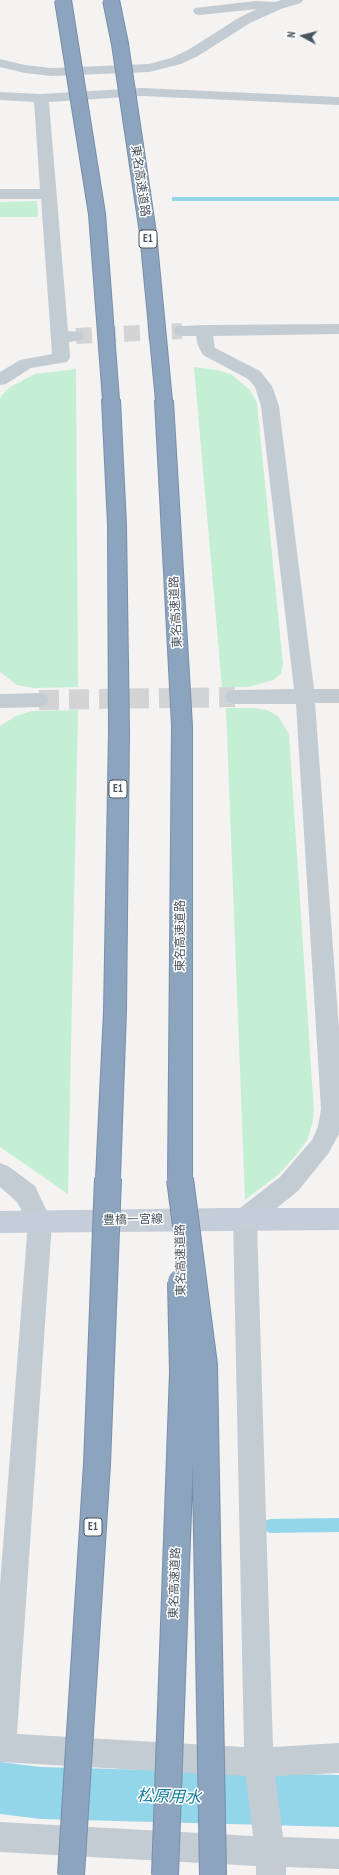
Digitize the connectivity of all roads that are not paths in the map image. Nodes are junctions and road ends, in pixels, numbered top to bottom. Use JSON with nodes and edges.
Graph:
{"nodes":[{"id":1,"x":63,"y":0,"type":"edge"},
{"id":2,"x":111,"y":0,"type":"edge"},
{"id":3,"x":296,"y":0,"type":"edge"},
{"id":4,"x":276,"y":6,"type":"junction"},
{"id":5,"x":200,"y":11,"type":"dead end"},
{"id":6,"x":1,"y":64,"type":"edge"},
{"id":7,"x":0,"y":96,"type":"edge"},
{"id":8,"x":41,"y":98,"type":"junction"},
{"id":9,"x":339,"y":100,"type":"edge"},
{"id":10,"x":0,"y":194,"type":"edge"},
{"id":11,"x":49,"y":194,"type":"junction"},
{"id":12,"x":339,"y":329,"type":"edge"},
{"id":13,"x":204,"y":330,"type":"junction"},
{"id":14,"x":182,"y":331,"type":"tunnel mouth"},
{"id":15,"x":0,"y":364,"type":"edge"},
{"id":16,"x":26,"y":364,"type":"junction"},
{"id":17,"x":0,"y":380,"type":"edge"},
{"id":18,"x":305,"y":696,"type":"junction"},
{"id":19,"x":339,"y":696,"type":"edge"},
{"id":20,"x":235,"y":697,"type":"tunnel mouth"},
{"id":21,"x":39,"y":700,"type":"tunnel mouth"},
{"id":22,"x":0,"y":701,"type":"edge"},
{"id":23,"x":0,"y":1172,"type":"edge"},
{"id":24,"x":180,"y":1179,"type":"junction"},
{"id":25,"x":245,"y":1219,"type":"junction"},
{"id":26,"x":339,"y":1219,"type":"edge"},
{"id":27,"x":0,"y":1222,"type":"edge"},
{"id":28,"x":40,"y":1222,"type":"junction"},
{"id":29,"x":1,"y":1748,"type":"edge"},
{"id":30,"x":339,"y":1758,"type":"edge"},
{"id":31,"x":259,"y":1762,"type":"junction"},
{"id":32,"x":0,"y":1837,"type":"edge"},
{"id":33,"x":339,"y":1854,"type":"edge"},
{"id":34,"x":271,"y":1864,"type":"edge"},
{"id":35,"x":71,"y":1875,"type":"edge"},
{"id":36,"x":165,"y":1875,"type":"edge"},
{"id":37,"x":213,"y":1875,"type":"edge"}],
"edges":[{"from":1,"to":35,"type":"highway","number":"E1","bridge":true},
{"from":2,"to":24,"type":"highway","name":"東名高速道路","number":"E1","bridge":true},
{"from":3,"to":4,"type":"street"},
{"from":4,"to":5,"type":"street"},
{"from":4,"to":6,"type":"street"},
{"from":7,"to":8,"type":"street"},
{"from":8,"to":9,"type":"street"},
{"from":8,"to":11,"type":"street"},
{"from":10,"to":11,"type":"street"},
{"from":11,"to":16,"type":"street"},
{"from":12,"to":13,"type":"street"},
{"from":13,"to":14,"type":"street"},
{"from":13,"to":18,"type":"street"},
{"from":15,"to":16,"type":"street"},
{"from":16,"to":17,"type":"street"},
{"from":18,"to":19,"type":"street"},
{"from":18,"to":20,"type":"street"},
{"from":18,"to":25,"type":"street"},
{"from":21,"to":22,"type":"street"},
{"from":23,"to":28,"type":"street"},
{"from":24,"to":36,"type":"highway","name":"東名高速道路","number":"E1","bridge":true},
{"from":24,"to":37,"type":"highway","bridge":true},
{"from":25,"to":26,"type":"main road","name":"豊橋一宮線"},
{"from":25,"to":28,"type":"main road","name":"豊橋一宮線"},
{"from":25,"to":31,"type":"street"},
{"from":27,"to":28,"type":"main road","name":"豊橋一宮線"},
{"from":28,"to":29,"type":"street"},
{"from":29,"to":31,"type":"street"},
{"from":30,"to":31,"type":"street"},
{"from":31,"to":34,"type":"street"},
{"from":32,"to":34,"type":"street"},
{"from":33,"to":34,"type":"street"}]}
